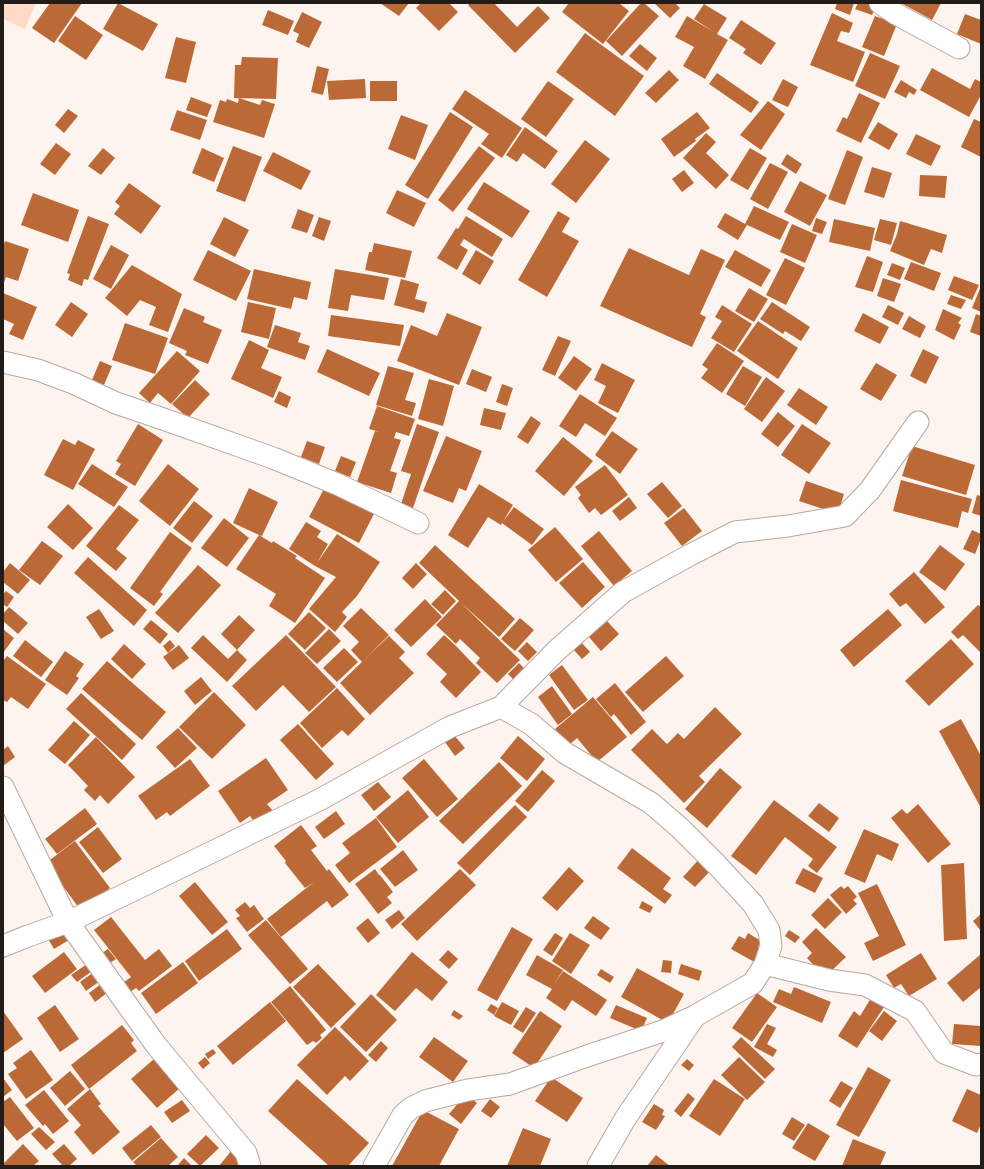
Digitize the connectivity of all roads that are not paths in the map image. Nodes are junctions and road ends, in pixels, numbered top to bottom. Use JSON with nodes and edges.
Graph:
{"nodes":[{"id":1,"x":880,"y":3,"type":"edge"},
{"id":2,"x":959,"y":48,"type":"dead end"},
{"id":3,"x":3,"y":362,"type":"edge"},
{"id":4,"x":918,"y":422,"type":"dead end"},
{"id":5,"x":418,"y":523,"type":"dead end"},
{"id":6,"x":501,"y":707,"type":"junction"},
{"id":7,"x":3,"y":787,"type":"edge"},
{"id":8,"x":68,"y":922,"type":"junction"},
{"id":9,"x":3,"y":946,"type":"edge"},
{"id":10,"x":765,"y":964,"type":"junction"},
{"id":11,"x":695,"y":1016,"type":"junction"},
{"id":12,"x":981,"y":1064,"type":"edge"},
{"id":13,"x":250,"y":1166,"type":"edge"},
{"id":14,"x":374,"y":1166,"type":"edge"},
{"id":15,"x":598,"y":1166,"type":"edge"}],
"edges":[{"from":1,"to":2,"type":"street"},
{"from":3,"to":5,"type":"street"},
{"from":4,"to":6,"type":"street"},
{"from":6,"to":8,"type":"street"},
{"from":6,"to":10,"type":"street"},
{"from":7,"to":8,"type":"street"},
{"from":8,"to":9,"type":"street"},
{"from":8,"to":13,"type":"street"},
{"from":10,"to":11,"type":"street"},
{"from":10,"to":12,"type":"street"},
{"from":11,"to":14,"type":"street"},
{"from":11,"to":15,"type":"street"}]}
